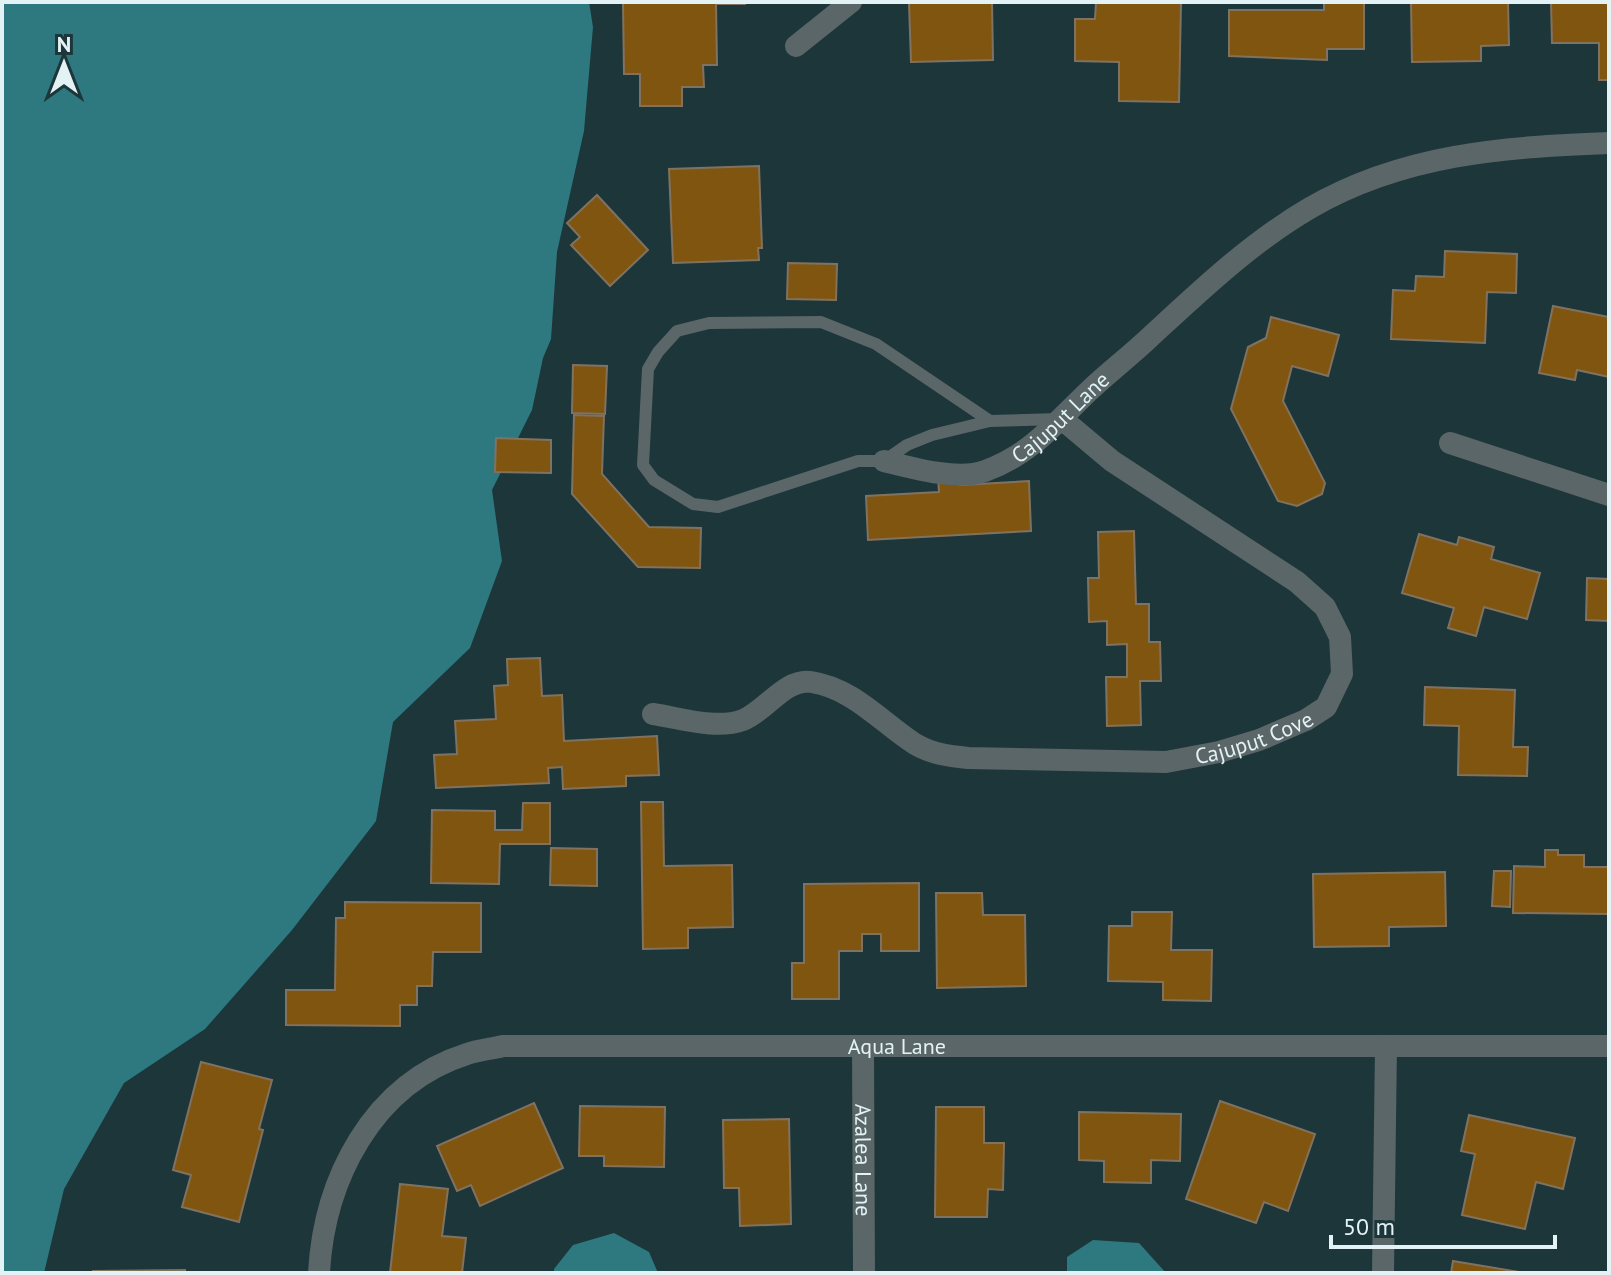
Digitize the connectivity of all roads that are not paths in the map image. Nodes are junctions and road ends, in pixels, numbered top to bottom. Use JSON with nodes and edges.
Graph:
{"nodes":[{"id":1,"x":851,"y":2,"type":"edge"},
{"id":2,"x":796,"y":46,"type":"dead end"},
{"id":3,"x":1609,"y":143,"type":"edge"},
{"id":4,"x":1062,"y":419,"type":"junction"},
{"id":5,"x":990,"y":421,"type":"junction"},
{"id":6,"x":1450,"y":443,"type":"dead end"},
{"id":7,"x":884,"y":461,"type":"junction"},
{"id":8,"x":1609,"y":495,"type":"edge"},
{"id":9,"x":653,"y":714,"type":"dead end"},
{"id":10,"x":1386,"y":1046,"type":"junction"},
{"id":11,"x":1609,"y":1046,"type":"edge"},
{"id":12,"x":863,"y":1048,"type":"junction"},
{"id":13,"x":319,"y":1273,"type":"edge"},
{"id":14,"x":864,"y":1273,"type":"edge"},
{"id":15,"x":1383,"y":1273,"type":"edge"}],
"edges":[{"from":1,"to":2,"type":"street"},
{"from":3,"to":4,"type":"street","name":"Cajuput Lane"},
{"from":4,"to":5,"type":"lane"},
{"from":4,"to":7,"type":"street","name":"Cajuput Lane"},
{"from":4,"to":9,"type":"street","name":"Cajuput Cove"},
{"from":5,"to":7,"type":"lane"},
{"from":5,"to":7,"type":"lane","name":"Cajuput Lane"},
{"from":6,"to":8,"type":"street"},
{"from":10,"to":11,"type":"street","name":"Aqua Lane"},
{"from":10,"to":12,"type":"street","name":"Aqua Lane"},
{"from":10,"to":15,"type":"street"},
{"from":12,"to":13,"type":"street","name":"Aqua Lane"},
{"from":12,"to":14,"type":"street","name":"Azalea Lane"}]}
